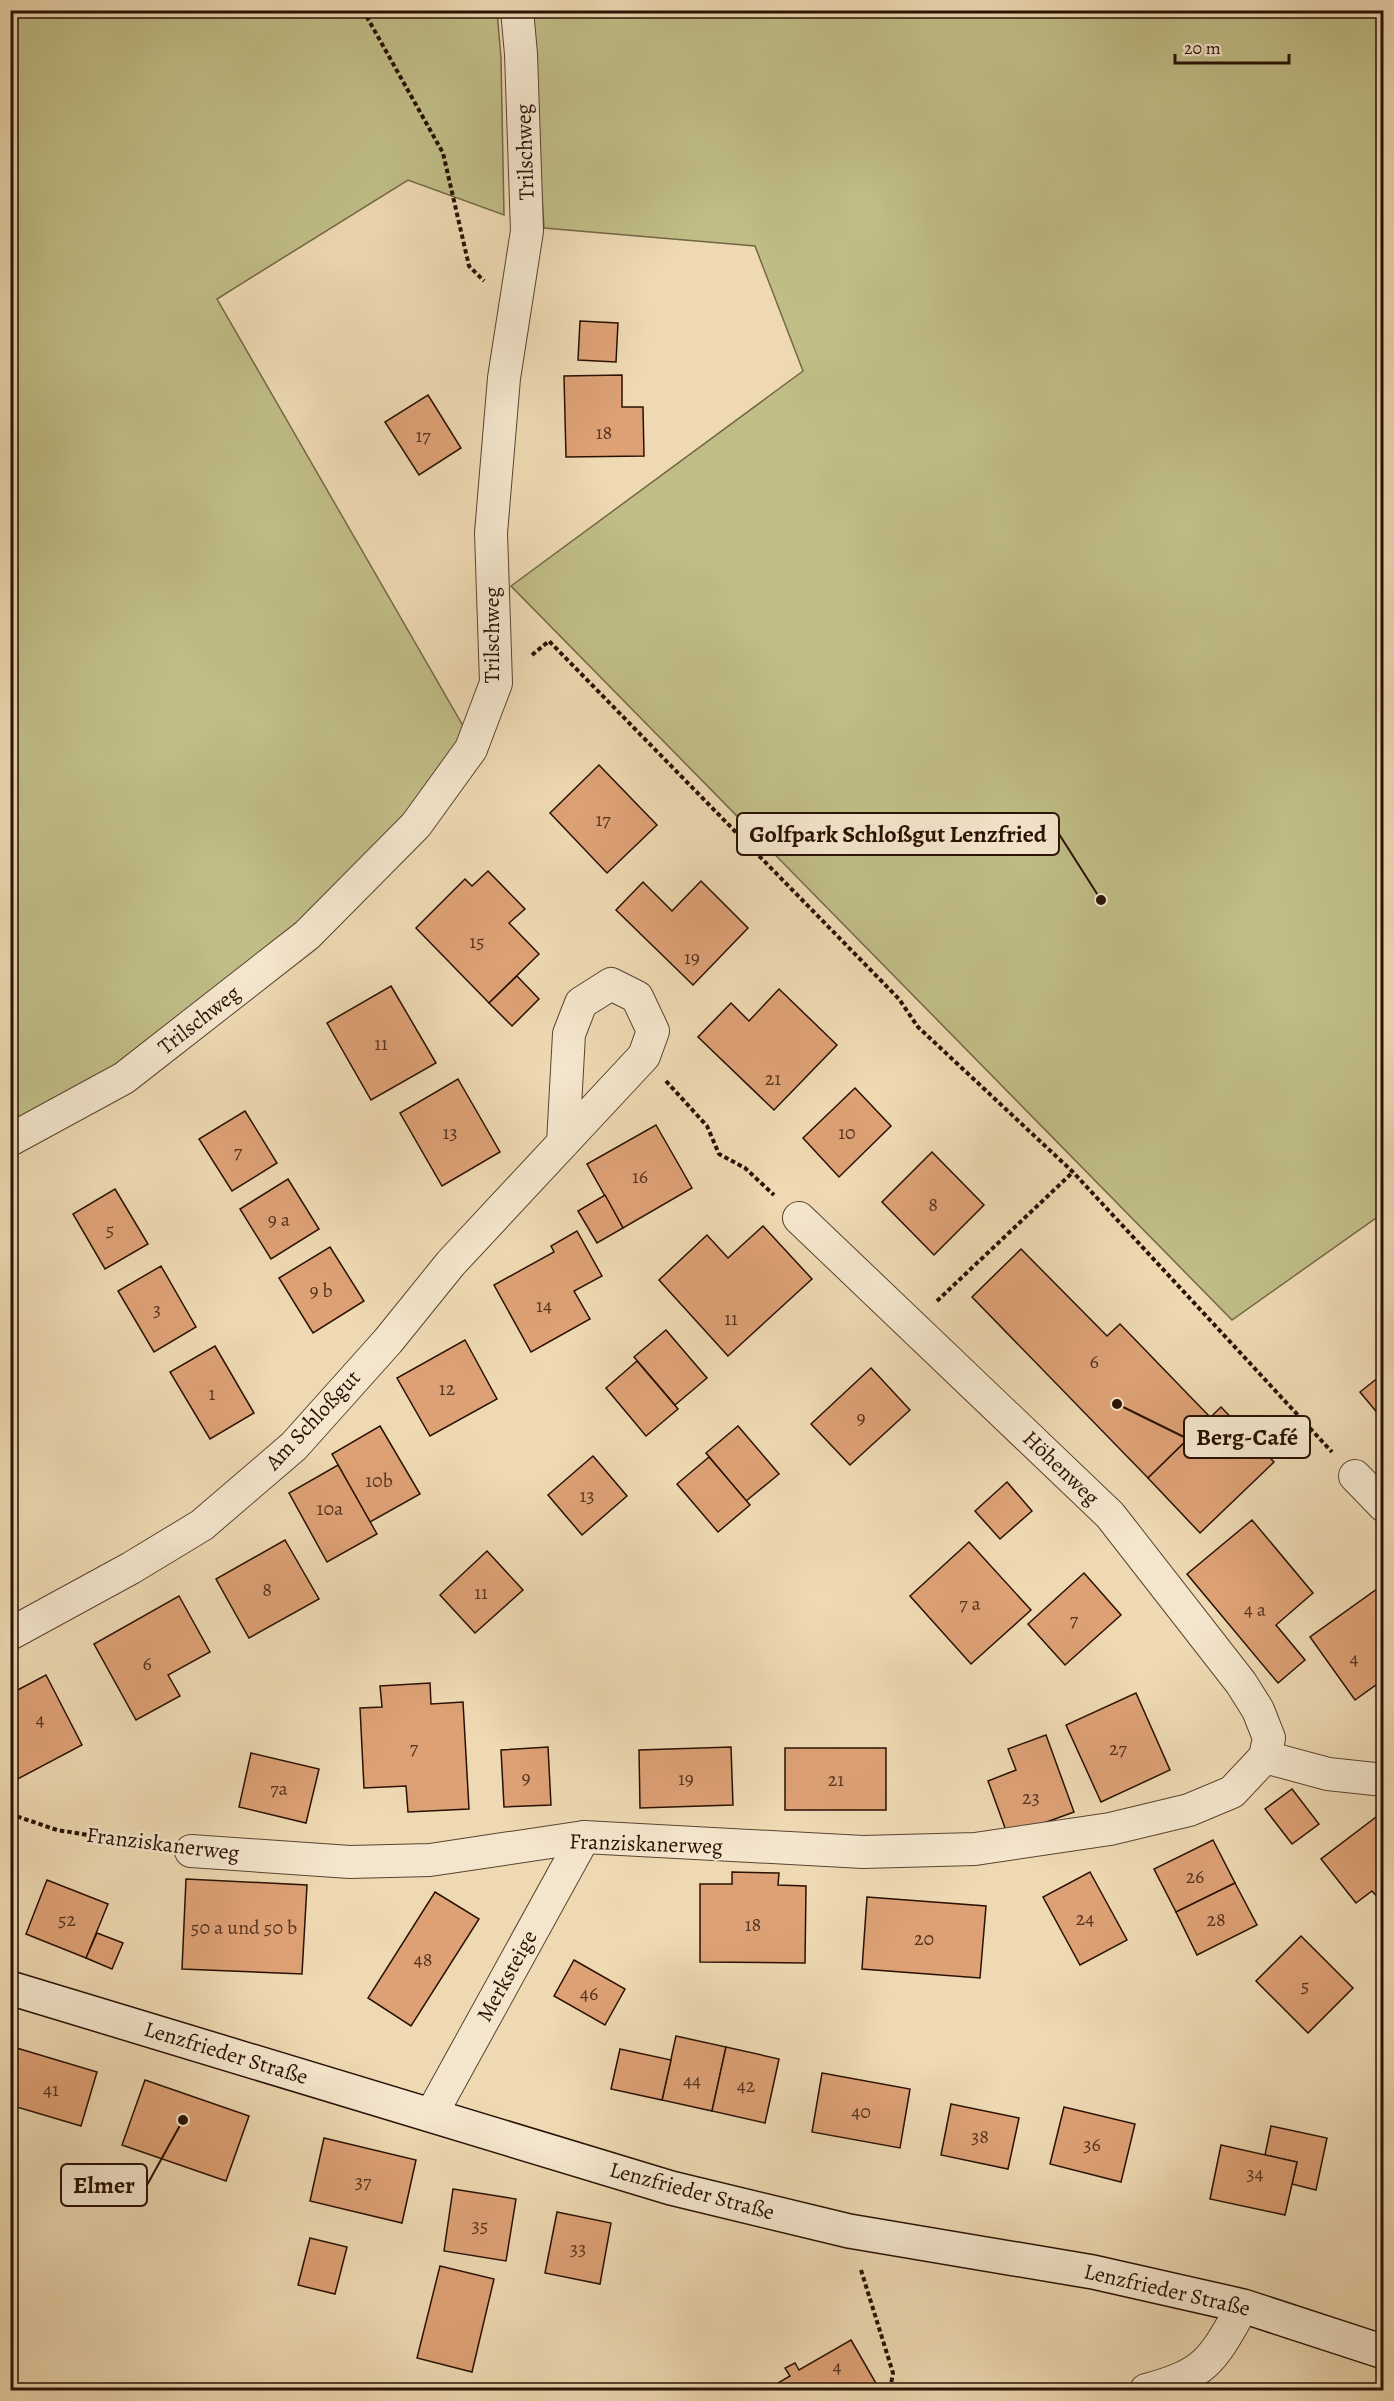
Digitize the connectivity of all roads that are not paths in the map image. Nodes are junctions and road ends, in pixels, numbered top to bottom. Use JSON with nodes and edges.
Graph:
{"nodes":[{"id":1,"x":517,"y":10,"type":"edge"},
{"id":2,"x":10,"y":1140,"type":"edge"},
{"id":3,"x":563,"y":1143,"type":"junction"},
{"id":4,"x":799,"y":1218,"type":"road end"},
{"id":5,"x":1355,"y":1476,"type":"road end"},
{"id":6,"x":1383,"y":1506,"type":"edge"},
{"id":7,"x":10,"y":1634,"type":"edge"},
{"id":8,"x":1265,"y":1757,"type":"junction"},
{"id":9,"x":1383,"y":1780,"type":"edge"},
{"id":10,"x":584,"y":1837,"type":"junction"},
{"id":11,"x":191,"y":1851,"type":"road end"},
{"id":12,"x":10,"y":1988,"type":"edge"},
{"id":13,"x":431,"y":2115,"type":"junction"},
{"id":14,"x":1244,"y":2306,"type":"junction"},
{"id":15,"x":1383,"y":2352,"type":"edge"},
{"id":16,"x":1146,"y":2391,"type":"edge"}],
"edges":[{"from":1,"to":2,"type":"street","name":"Trilschweg"},
{"from":3,"to":3,"type":"street","name":"Am Schloßgut"},
{"from":3,"to":7,"type":"street","name":"Am Schloßgut"},
{"from":4,"to":8,"type":"street","name":"Höhenweg"},
{"from":5,"to":6,"type":"street"},
{"from":8,"to":9,"type":"street"},
{"from":8,"to":10,"type":"street","name":"Franziskanerweg"},
{"from":10,"to":11,"type":"street","name":"Franziskanerweg"},
{"from":10,"to":13,"type":"street","name":"Merksteige"},
{"from":12,"to":13,"type":"street","name":"Lenzfrieder Straße"},
{"from":13,"to":14,"type":"street","name":"Lenzfrieder Straße"},
{"from":14,"to":15,"type":"street","name":"Lenzfrieder Straße"},
{"from":14,"to":16,"type":"street"}]}
